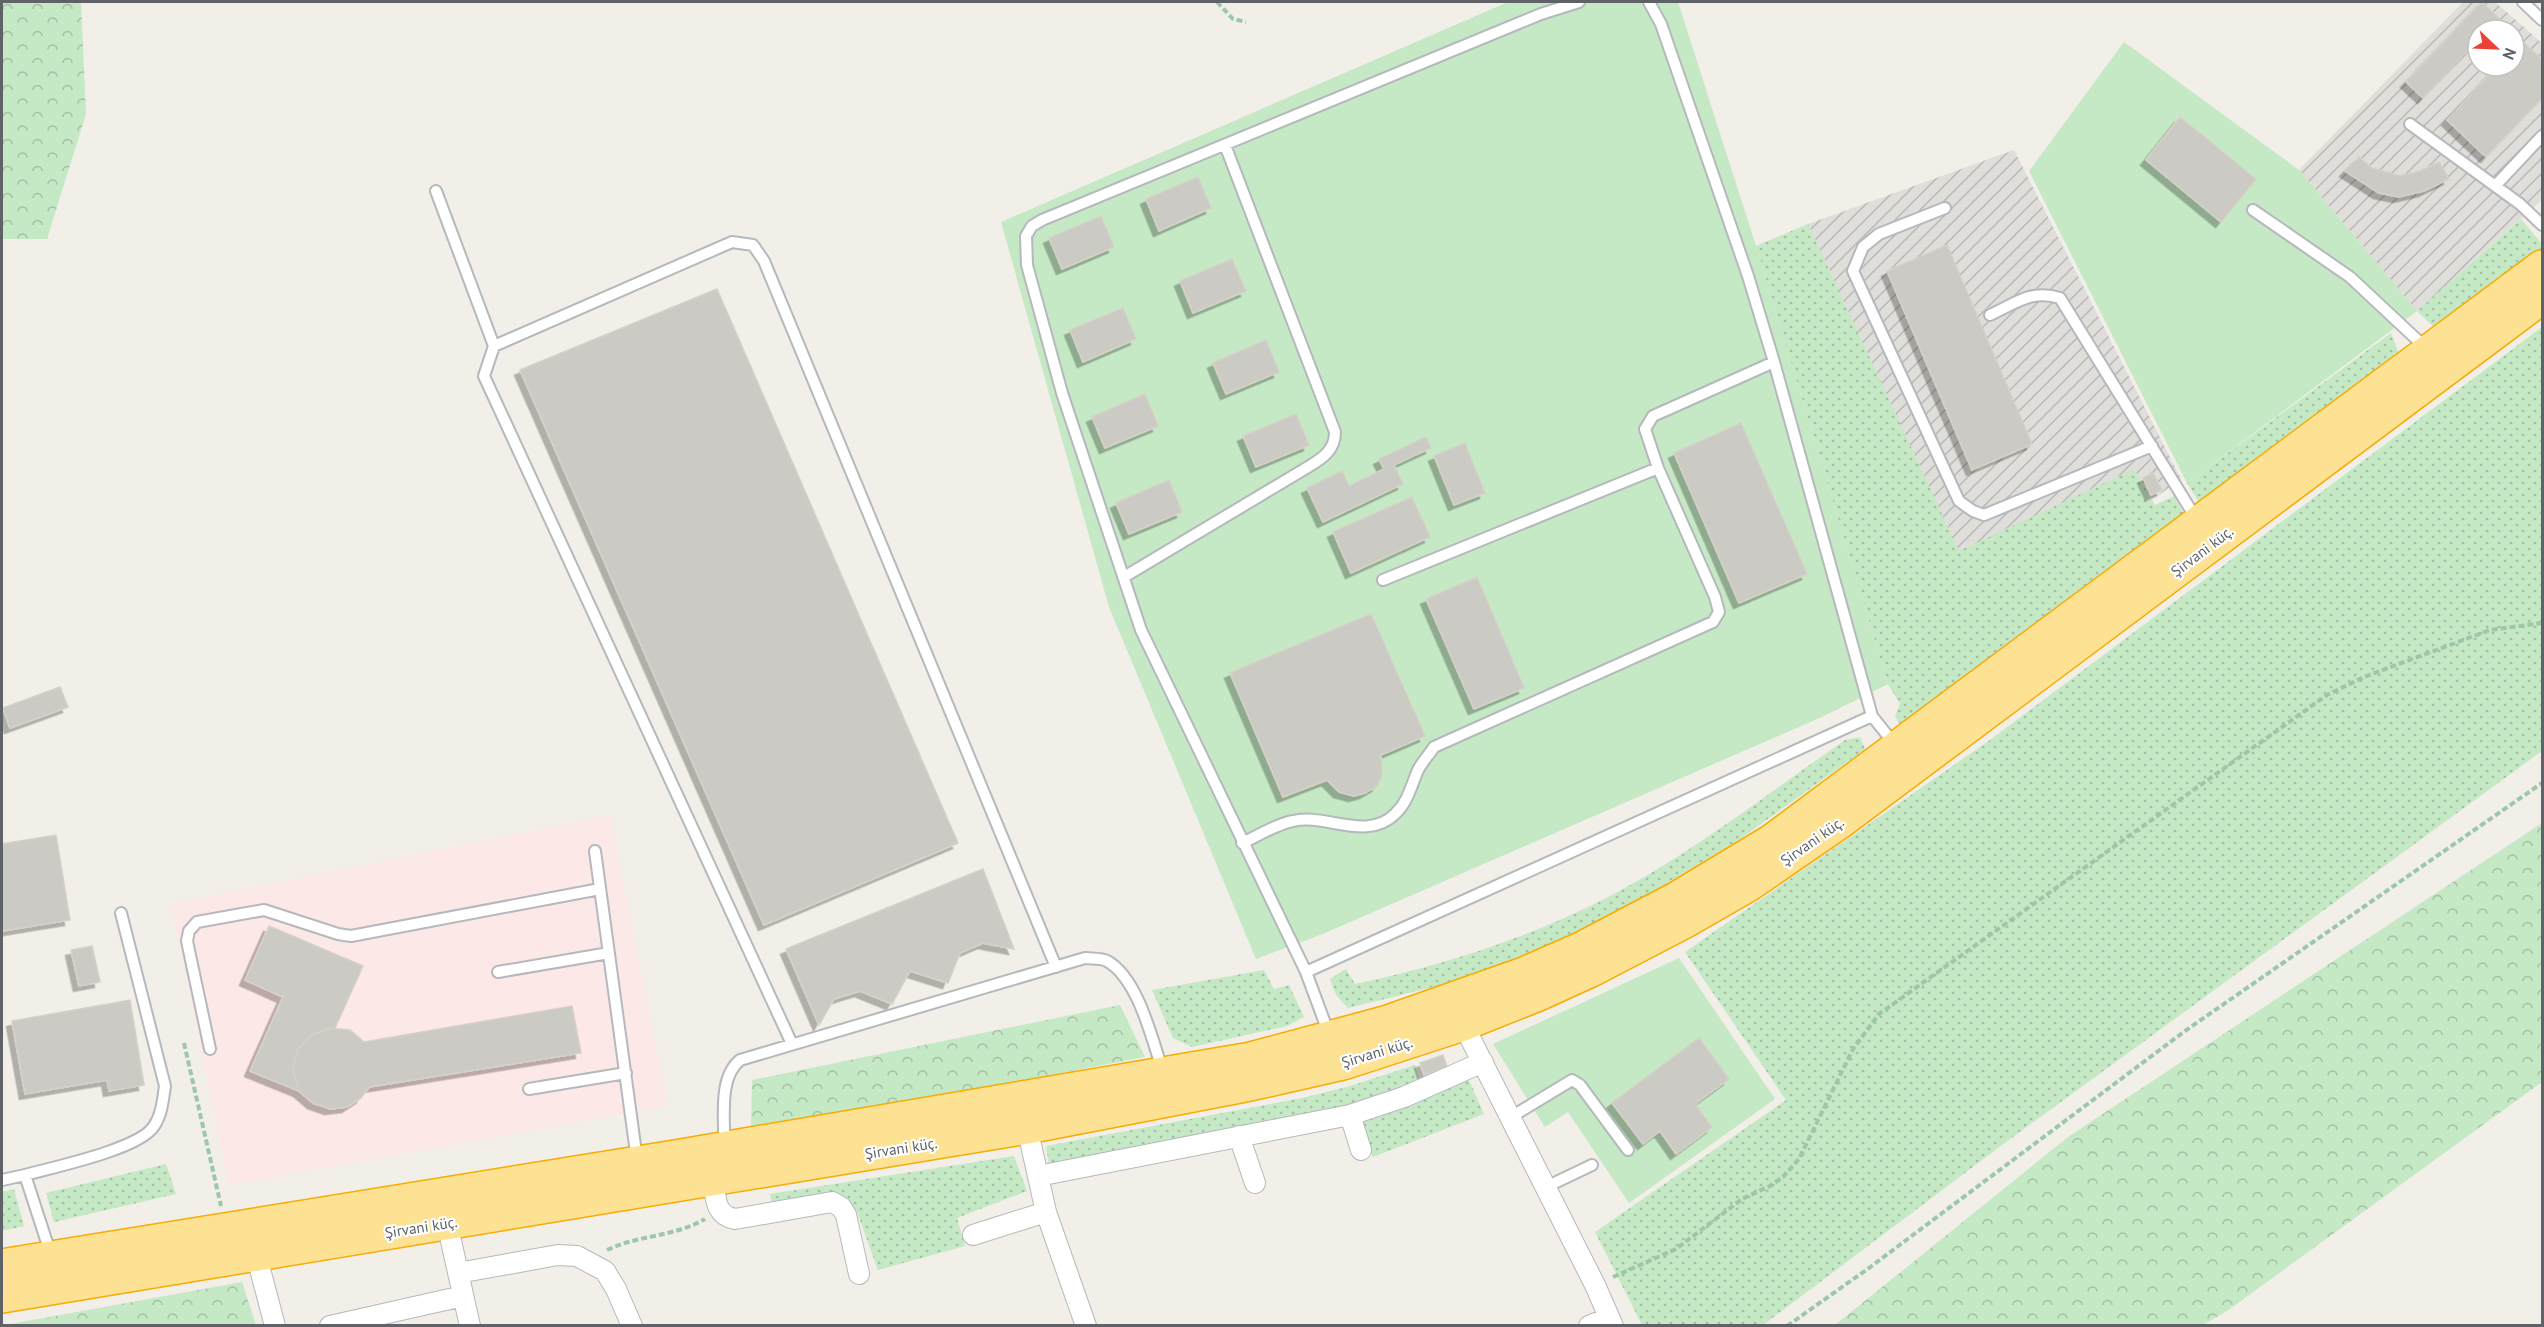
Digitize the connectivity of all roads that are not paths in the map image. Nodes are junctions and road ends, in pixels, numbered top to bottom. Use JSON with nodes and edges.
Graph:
{"nodes":[{"id":1,"x":1579,"y":2,"type":"edge"},
{"id":2,"x":1650,"y":2,"type":"edge"},
{"id":3,"x":2523,"y":2,"type":"edge"},
{"id":4,"x":2542,"y":20,"type":"edge"},
{"id":5,"x":2410,"y":124,"type":"dead end"},
{"id":6,"x":2542,"y":136,"type":"edge"},
{"id":7,"x":1225,"y":145,"type":"junction"},
{"id":8,"x":2494,"y":186,"type":"junction"},
{"id":9,"x":436,"y":191,"type":"dead end"},
{"id":10,"x":1945,"y":208,"type":"dead end"},
{"id":11,"x":2253,"y":210,"type":"dead end"},
{"id":12,"x":2542,"y":225,"type":"edge"},
{"id":13,"x":2542,"y":267,"type":"edge"},
{"id":14,"x":2542,"y":297,"type":"edge"},
{"id":15,"x":1990,"y":315,"type":"dead end"},
{"id":16,"x":494,"y":346,"type":"junction"},
{"id":17,"x":2429,"y":351,"type":"junction"},
{"id":18,"x":1774,"y":362,"type":"junction"},
{"id":19,"x":2152,"y":446,"type":"junction"},
{"id":20,"x":1658,"y":468,"type":"junction"},
{"id":21,"x":2199,"y":523,"type":"junction"},
{"id":22,"x":1124,"y":577,"type":"junction"},
{"id":23,"x":1383,"y":580,"type":"dead end"},
{"id":24,"x":1872,"y":716,"type":"junction"},
{"id":25,"x":1898,"y":749,"type":"junction"},
{"id":26,"x":1242,"y":843,"type":"junction"},
{"id":27,"x":595,"y":851,"type":"dead end"},
{"id":28,"x":600,"y":889,"type":"junction"},
{"id":29,"x":121,"y":913,"type":"dead end"},
{"id":30,"x":609,"y":953,"type":"junction"},
{"id":31,"x":1056,"y":967,"type":"junction"},
{"id":32,"x":498,"y":972,"type":"dead end"},
{"id":33,"x":1306,"y":972,"type":"junction"},
{"id":34,"x":1463,"y":1024,"type":"junction"},
{"id":35,"x":1331,"y":1039,"type":"junction"},
{"id":36,"x":792,"y":1044,"type":"junction"},
{"id":37,"x":210,"y":1049,"type":"dead end"},
{"id":38,"x":1483,"y":1062,"type":"junction"},
{"id":39,"x":626,"y":1073,"type":"junction"},
{"id":40,"x":1164,"y":1075,"type":"junction"},
{"id":41,"x":529,"y":1089,"type":"dead end"},
{"id":42,"x":1350,"y":1115,"type":"junction"},
{"id":43,"x":1511,"y":1117,"type":"junction"},
{"id":44,"x":1027,"y":1127,"type":"junction"},
{"id":45,"x":1239,"y":1136,"type":"junction"},
{"id":46,"x":723,"y":1149,"type":"junction"},
{"id":47,"x":1361,"y":1150,"type":"dead end"},
{"id":48,"x":1628,"y":1150,"type":"dead end"},
{"id":49,"x":638,"y":1163,"type":"junction"},
{"id":50,"x":1592,"y":1165,"type":"dead end"},
{"id":51,"x":25,"y":1175,"type":"junction"},
{"id":52,"x":1038,"y":1176,"type":"junction"},
{"id":53,"x":713,"y":1179,"type":"junction"},
{"id":54,"x":2,"y":1180,"type":"edge"},
{"id":55,"x":1255,"y":1183,"type":"dead end"},
{"id":56,"x":1546,"y":1187,"type":"junction"},
{"id":57,"x":1046,"y":1212,"type":"junction"},
{"id":58,"x":447,"y":1223,"type":"junction"},
{"id":59,"x":973,"y":1235,"type":"dead end"},
{"id":60,"x":255,"y":1254,"type":"junction"},
{"id":61,"x":52,"y":1258,"type":"junction"},
{"id":62,"x":2,"y":1266,"type":"edge"},
{"id":63,"x":458,"y":1273,"type":"junction"},
{"id":64,"x":859,"y":1274,"type":"dead end"},
{"id":65,"x":2,"y":1296,"type":"edge"},
{"id":66,"x":463,"y":1296,"type":"junction"},
{"id":67,"x":1611,"y":1322,"type":"edge"},
{"id":68,"x":275,"y":1326,"type":"edge"},
{"id":69,"x":330,"y":1326,"type":"edge"},
{"id":70,"x":470,"y":1326,"type":"edge"},
{"id":71,"x":632,"y":1326,"type":"edge"},
{"id":72,"x":1086,"y":1326,"type":"edge"},
{"id":73,"x":1589,"y":1326,"type":"edge"}],
"edges":[{"from":1,"to":7,"type":"lane"},
{"from":2,"to":18,"type":"lane"},
{"from":3,"to":4,"type":"lane"},
{"from":5,"to":8,"type":"lane"},
{"from":6,"to":8,"type":"lane"},
{"from":7,"to":22,"type":"lane"},
{"from":7,"to":22,"type":"lane"},
{"from":8,"to":12,"type":"lane"},
{"from":9,"to":16,"type":"lane"},
{"from":10,"to":19,"type":"lane"},
{"from":11,"to":17,"type":"lane"},
{"from":13,"to":17,"type":"highway"},
{"from":14,"to":34,"type":"highway","name":"Şirvani küç."},
{"from":15,"to":19,"type":"lane"},
{"from":16,"to":31,"type":"lane"},
{"from":16,"to":36,"type":"lane"},
{"from":17,"to":21,"type":"highway"},
{"from":18,"to":20,"type":"lane"},
{"from":18,"to":24,"type":"lane"},
{"from":19,"to":21,"type":"lane"},
{"from":20,"to":23,"type":"lane"},
{"from":20,"to":26,"type":"lane"},
{"from":21,"to":25,"type":"highway"},
{"from":22,"to":26,"type":"lane"},
{"from":24,"to":25,"type":"lane"},
{"from":24,"to":33,"type":"lane"},
{"from":25,"to":35,"type":"highway"},
{"from":26,"to":33,"type":"lane"},
{"from":27,"to":28,"type":"lane"},
{"from":28,"to":30,"type":"lane"},
{"from":28,"to":37,"type":"lane"},
{"from":29,"to":51,"type":"lane"},
{"from":30,"to":32,"type":"lane"},
{"from":30,"to":39,"type":"lane"},
{"from":31,"to":36,"type":"lane"},
{"from":31,"to":40,"type":"lane"},
{"from":33,"to":35,"type":"lane"},
{"from":34,"to":38,"type":"street"},
{"from":34,"to":44,"type":"highway","name":"Şirvani küç."},
{"from":35,"to":40,"type":"highway"},
{"from":36,"to":46,"type":"lane"},
{"from":38,"to":42,"type":"street"},
{"from":38,"to":43,"type":"street"},
{"from":39,"to":41,"type":"lane"},
{"from":39,"to":49,"type":"lane"},
{"from":40,"to":46,"type":"highway"},
{"from":42,"to":45,"type":"street"},
{"from":42,"to":47,"type":"street"},
{"from":43,"to":48,"type":"lane"},
{"from":43,"to":56,"type":"street"},
{"from":44,"to":52,"type":"street"},
{"from":44,"to":53,"type":"highway","name":"Şirvani küç."},
{"from":45,"to":52,"type":"street"},
{"from":45,"to":55,"type":"street"},
{"from":46,"to":49,"type":"highway"},
{"from":49,"to":61,"type":"highway"},
{"from":50,"to":56,"type":"lane"},
{"from":51,"to":54,"type":"lane"},
{"from":51,"to":61,"type":"lane"},
{"from":52,"to":57,"type":"street"},
{"from":53,"to":58,"type":"highway","name":"Şirvani küç."},
{"from":53,"to":64,"type":"street"},
{"from":56,"to":67,"type":"street"},
{"from":57,"to":59,"type":"street"},
{"from":57,"to":72,"type":"street"},
{"from":58,"to":60,"type":"highway","name":"Şirvani küç."},
{"from":58,"to":63,"type":"street"},
{"from":60,"to":65,"type":"highway","name":"Şirvani küç."},
{"from":60,"to":68,"type":"street"},
{"from":61,"to":62,"type":"highway"},
{"from":63,"to":66,"type":"street"},
{"from":63,"to":71,"type":"street"},
{"from":66,"to":69,"type":"street"},
{"from":66,"to":70,"type":"street"},
{"from":67,"to":73,"type":"street"}]}
